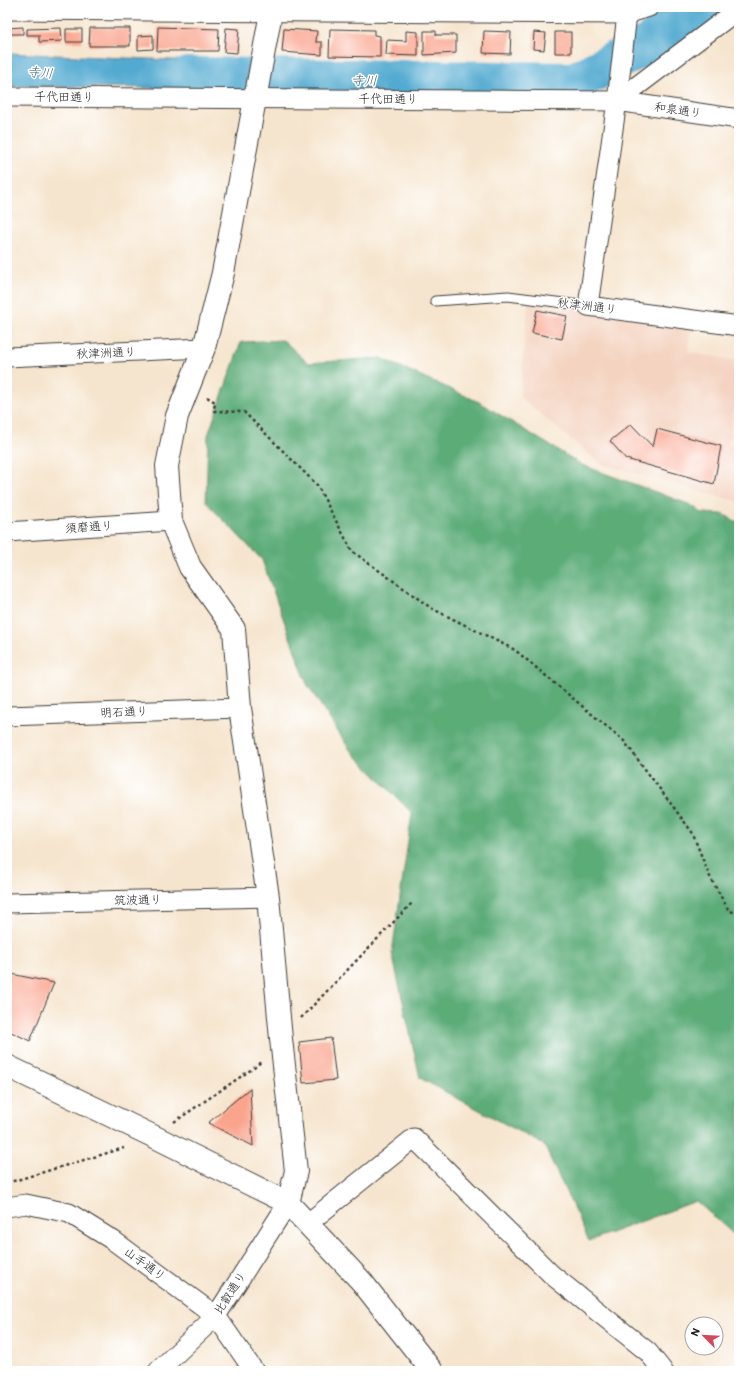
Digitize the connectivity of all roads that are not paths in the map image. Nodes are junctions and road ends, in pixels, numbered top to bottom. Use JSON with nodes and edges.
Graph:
{"nodes":[{"id":1,"x":649,"y":7,"type":"edge"},
{"id":2,"x":272,"y":9,"type":"edge"},
{"id":3,"x":739,"y":9,"type":"edge"},
{"id":4,"x":7,"y":10,"type":"edge"},
{"id":5,"x":628,"y":11,"type":"edge"},
{"id":6,"x":257,"y":90,"type":"junction"},
{"id":7,"x":7,"y":97,"type":"edge"},
{"id":8,"x":617,"y":101,"type":"junction"},
{"id":9,"x":739,"y":118,"type":"edge"},
{"id":10,"x":435,"y":301,"type":"dead end"},
{"id":11,"x":588,"y":306,"type":"junction"},
{"id":12,"x":739,"y":326,"type":"edge"},
{"id":13,"x":204,"y":348,"type":"junction"},
{"id":14,"x":7,"y":357,"type":"edge"},
{"id":15,"x":171,"y":521,"type":"junction"},
{"id":16,"x":7,"y":532,"type":"edge"},
{"id":17,"x":240,"y":708,"type":"junction"},
{"id":18,"x":7,"y":716,"type":"edge"},
{"id":19,"x":268,"y":897,"type":"junction"},
{"id":20,"x":7,"y":903,"type":"edge"},
{"id":21,"x":7,"y":1066,"type":"edge"},
{"id":22,"x":288,"y":1203,"type":"junction"},
{"id":23,"x":7,"y":1207,"type":"edge"},
{"id":24,"x":307,"y":1224,"type":"junction"},
{"id":25,"x":216,"y":1316,"type":"junction"},
{"id":26,"x":158,"y":1371,"type":"edge"},
{"id":27,"x":254,"y":1371,"type":"edge"},
{"id":28,"x":432,"y":1371,"type":"edge"},
{"id":29,"x":663,"y":1371,"type":"edge"}],
"edges":[{"from":1,"to":5,"type":"street"},
{"from":2,"to":4,"type":"street"},
{"from":2,"to":5,"type":"street"},
{"from":2,"to":6,"type":"street"},
{"from":3,"to":8,"type":"street"},
{"from":5,"to":8,"type":"street"},
{"from":6,"to":7,"type":"street","name":"千代田通り"},
{"from":6,"to":8,"type":"street","name":"千代田通り"},
{"from":6,"to":13,"type":"street"},
{"from":8,"to":9,"type":"street","name":"和泉通り"},
{"from":8,"to":11,"type":"street"},
{"from":10,"to":11,"type":"lane","name":"秋津洲通り"},
{"from":11,"to":12,"type":"street","name":"秋津洲通り"},
{"from":13,"to":14,"type":"street","name":"秋津洲通り"},
{"from":13,"to":15,"type":"street"},
{"from":15,"to":16,"type":"street","name":"須磨通り"},
{"from":15,"to":17,"type":"street"},
{"from":17,"to":18,"type":"street","name":"明石通り"},
{"from":17,"to":19,"type":"street"},
{"from":19,"to":20,"type":"street","name":"筑波通り"},
{"from":19,"to":22,"type":"street"},
{"from":21,"to":22,"type":"street"},
{"from":22,"to":24,"type":"street"},
{"from":22,"to":25,"type":"street","name":"比叡通り"},
{"from":23,"to":25,"type":"street","name":"山手通り"},
{"from":24,"to":28,"type":"street"},
{"from":24,"to":29,"type":"street"},
{"from":25,"to":26,"type":"street","name":"比叡通り"},
{"from":25,"to":27,"type":"street","name":"山手通り"}]}
